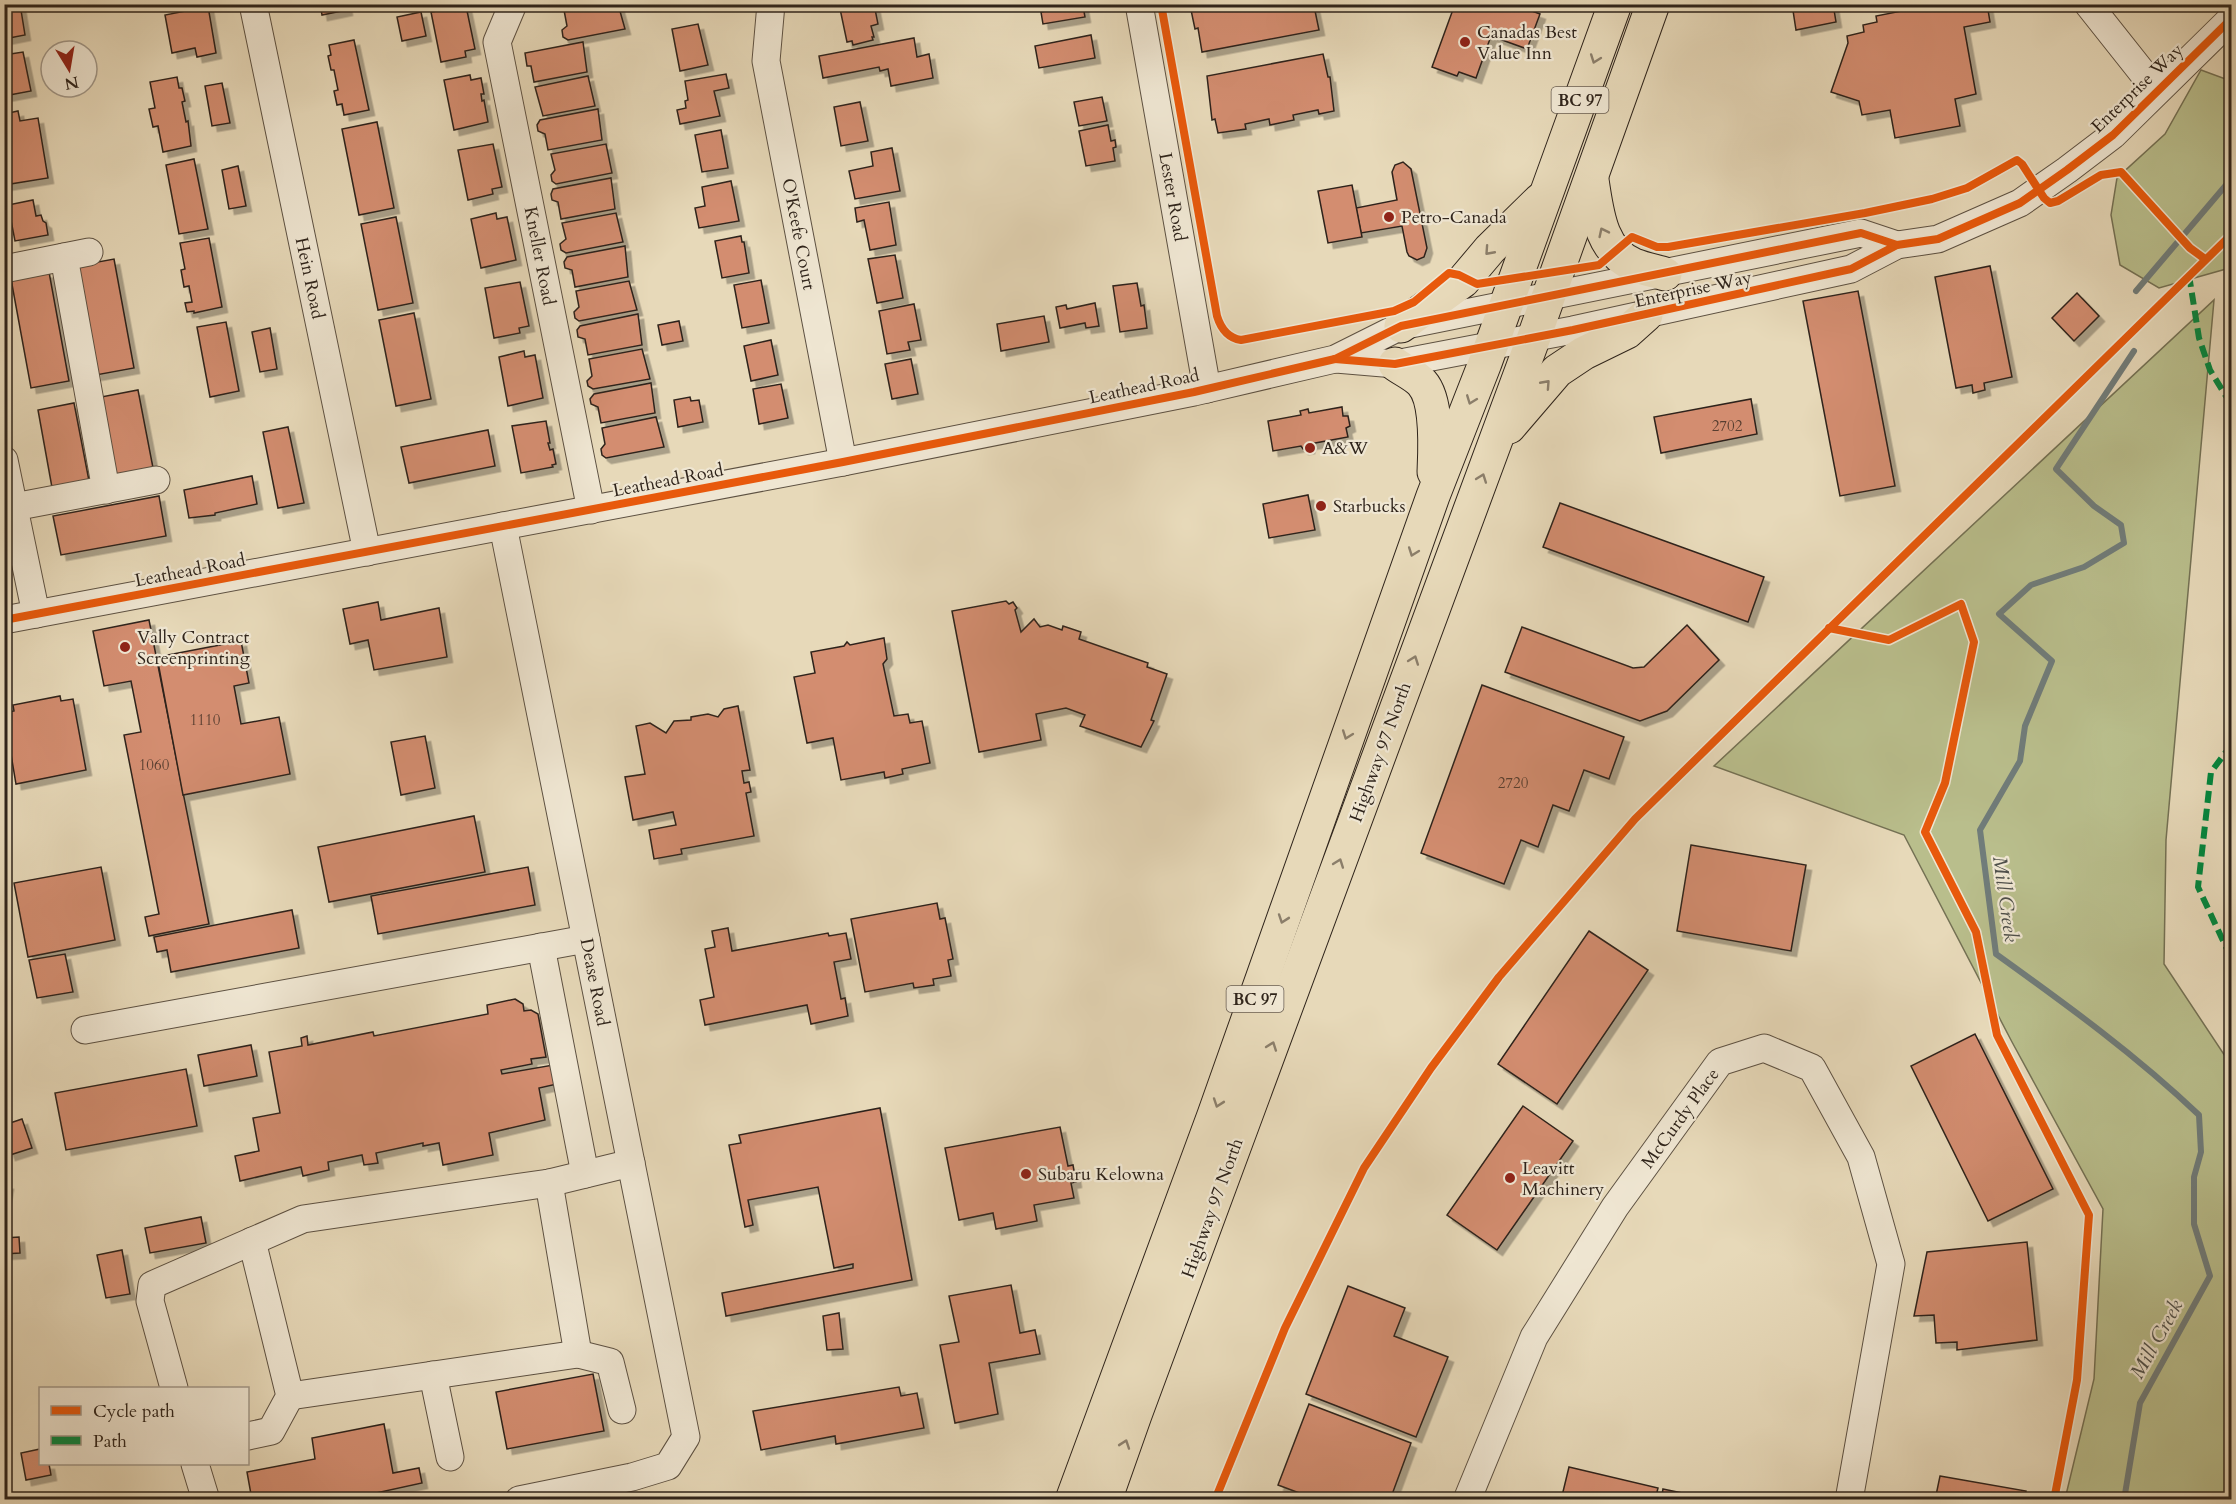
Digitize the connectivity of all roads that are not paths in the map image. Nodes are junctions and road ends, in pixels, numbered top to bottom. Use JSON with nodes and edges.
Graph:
{"nodes":[{"id":1,"x":254,"y":4,"type":"edge"},
{"id":2,"x":513,"y":4,"type":"edge"},
{"id":3,"x":771,"y":4,"type":"edge"},
{"id":4,"x":1138,"y":4,"type":"edge"},
{"id":5,"x":1615,"y":4,"type":"edge"},
{"id":6,"x":1653,"y":4,"type":"edge"},
{"id":7,"x":2088,"y":4,"type":"edge"},
{"id":8,"x":2232,"y":18,"type":"edge"},
{"id":9,"x":2157,"y":91,"type":"junction"},
{"id":10,"x":1592,"y":176,"type":"junction"},
{"id":11,"x":1545,"y":195,"type":"junction"},
{"id":12,"x":1897,"y":244,"type":"junction"},
{"id":13,"x":4,"y":269,"type":"edge"},
{"id":14,"x":1665,"y":274,"type":"junction"},
{"id":15,"x":1548,"y":298,"type":"junction"},
{"id":16,"x":1505,"y":306,"type":"junction"},
{"id":17,"x":1646,"y":315,"type":"junction"},
{"id":18,"x":1401,"y":326,"type":"junction"},
{"id":19,"x":1534,"y":337,"type":"junction"},
{"id":20,"x":1490,"y":345,"type":"junction"},
{"id":21,"x":1335,"y":359,"type":"junction"},
{"id":22,"x":1395,"y":364,"type":"junction"},
{"id":23,"x":1207,"y":388,"type":"junction"},
{"id":24,"x":1494,"y":445,"type":"junction"},
{"id":25,"x":4,"y":460,"type":"edge"},
{"id":26,"x":843,"y":462,"type":"junction"},
{"id":27,"x":156,"y":480,"type":"dead end"},
{"id":28,"x":106,"y":490,"type":"junction"},
{"id":29,"x":1433,"y":496,"type":"junction"},
{"id":30,"x":14,"y":507,"type":"junction"},
{"id":31,"x":591,"y":510,"type":"junction"},
{"id":32,"x":503,"y":526,"type":"junction"},
{"id":33,"x":367,"y":552,"type":"junction"},
{"id":34,"x":36,"y":614,"type":"junction"},
{"id":35,"x":4,"y":620,"type":"edge"},
{"id":36,"x":586,"y":939,"type":"junction"},
{"id":37,"x":542,"y":947,"type":"junction"},
{"id":38,"x":85,"y":1030,"type":"dead end"},
{"id":39,"x":631,"y":1163,"type":"junction"},
{"id":40,"x":585,"y":1174,"type":"junction"},
{"id":41,"x":549,"y":1183,"type":"junction"},
{"id":42,"x":252,"y":1241,"type":"junction"},
{"id":43,"x":578,"y":1354,"type":"junction"},
{"id":44,"x":433,"y":1375,"type":"junction"},
{"id":45,"x":173,"y":1387,"type":"edge"},
{"id":46,"x":290,"y":1396,"type":"junction"},
{"id":47,"x":622,"y":1410,"type":"dead end"},
{"id":48,"x":249,"y":1436,"type":"edge"},
{"id":49,"x":450,"y":1457,"type":"dead end"},
{"id":50,"x":195,"y":1465,"type":"edge"},
{"id":51,"x":206,"y":1500,"type":"edge"},
{"id":52,"x":519,"y":1500,"type":"edge"},
{"id":53,"x":1072,"y":1500,"type":"edge"},
{"id":54,"x":1105,"y":1500,"type":"edge"},
{"id":55,"x":1467,"y":1500,"type":"edge"},
{"id":56,"x":1849,"y":1500,"type":"edge"}],
"edges":[{"from":1,"to":33,"type":"street","name":"Hein Road"},
{"from":2,"to":31,"type":"street","name":"Kneller Road"},
{"from":3,"to":26,"type":"street","name":"O'Keefe Court"},
{"from":4,"to":23,"type":"street","name":"Lester Road"},
{"from":5,"to":11,"type":"highway","name":"Highway 97 North","number":"BC 97","one_way":true},
{"from":6,"to":10,"type":"highway","name":"Highway 97 North","number":"BC 97"},
{"from":7,"to":9,"type":"street"},
{"from":8,"to":9,"type":"street","name":"Enterprise Way"},
{"from":9,"to":12,"type":"street","name":"Enterprise Way"},
{"from":14,"to":10,"type":"highway","one_way":true},
{"from":10,"to":15,"type":"highway","name":"Highway 97 North","number":"BC 97"},
{"from":11,"to":16,"type":"highway","name":"Highway 97 North","number":"BC 97"},
{"from":11,"to":18,"type":"highway","one_way":true},
{"from":12,"to":14,"type":"street","name":"Enterprise Way"},
{"from":12,"to":17,"type":"street","name":"Enterprise Way"},
{"from":13,"to":28,"type":"street"},
{"from":14,"to":15,"type":"street","name":"Enterprise Way"},
{"from":15,"to":16,"type":"street","name":"Leathead Road"},
{"from":15,"to":19,"type":"highway","name":"Highway 97 North","number":"BC 97"},
{"from":16,"to":18,"type":"street","name":"Leathead Road"},
{"from":16,"to":20,"type":"highway","name":"Highway 97 North","number":"BC 97"},
{"from":17,"to":19,"type":"street","name":"Enterprise Way"},
{"from":24,"to":17,"type":"highway","one_way":true},
{"from":18,"to":21,"type":"street","name":"Leathead Road"},
{"from":19,"to":20,"type":"street","name":"Enterprise Way"},
{"from":19,"to":24,"type":"highway","name":"Highway 97 North","number":"BC 97"},
{"from":20,"to":22,"type":"street","name":"Leathead Road"},
{"from":20,"to":29,"type":"highway","name":"Highway 97 North","number":"BC 97","one_way":true},
{"from":21,"to":22,"type":"street","name":"Leathead Road"},
{"from":21,"to":23,"type":"street","name":"Leathead Road"},
{"from":22,"to":29,"type":"highway"},
{"from":23,"to":26,"type":"street","name":"Leathead Road"},
{"from":54,"to":24,"type":"highway","name":"Highway 97 North","number":"BC 97","one_way":true},
{"from":25,"to":30,"type":"street"},
{"from":26,"to":31,"type":"street","name":"Leathead Road"},
{"from":27,"to":28,"type":"street"},
{"from":28,"to":30,"type":"street"},
{"from":29,"to":53,"type":"highway","name":"Highway 97 North","number":"BC 97","one_way":true},
{"from":30,"to":34,"type":"street"},
{"from":31,"to":32,"type":"street","name":"Leathead Road"},
{"from":32,"to":33,"type":"street","name":"Leathead Road"},
{"from":32,"to":36,"type":"street","name":"Dease Road"},
{"from":33,"to":34,"type":"street","name":"Leathead Road"},
{"from":34,"to":35,"type":"street","name":"Leathead Road"},
{"from":36,"to":37,"type":"street"},
{"from":36,"to":39,"type":"street","name":"Dease Road"},
{"from":37,"to":38,"type":"street"},
{"from":37,"to":40,"type":"street"},
{"from":39,"to":40,"type":"street"},
{"from":39,"to":52,"type":"street","name":"Dease Road"},
{"from":40,"to":41,"type":"street"},
{"from":41,"to":42,"type":"street"},
{"from":41,"to":43,"type":"street"},
{"from":42,"to":45,"type":"street"},
{"from":42,"to":46,"type":"street"},
{"from":43,"to":44,"type":"street"},
{"from":43,"to":47,"type":"street"},
{"from":44,"to":46,"type":"street"},
{"from":44,"to":49,"type":"street"},
{"from":46,"to":48,"type":"street"},
{"from":50,"to":51,"type":"street"},
{"from":55,"to":56,"type":"street","name":"McCurdy Place"}]}
